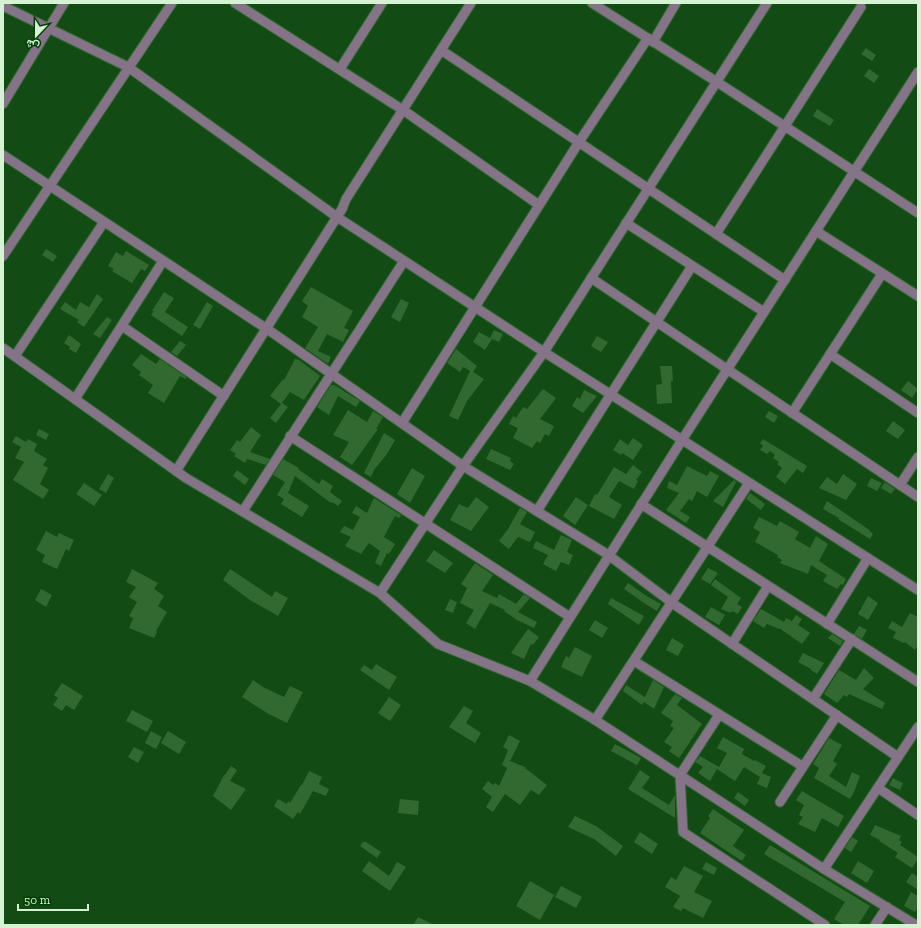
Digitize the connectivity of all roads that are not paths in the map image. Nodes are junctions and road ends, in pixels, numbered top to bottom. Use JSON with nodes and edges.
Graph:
{"nodes":[{"id":1,"x":64,"y":3,"type":"edge"},
{"id":2,"x":172,"y":3,"type":"edge"},
{"id":3,"x":235,"y":3,"type":"edge"},
{"id":4,"x":382,"y":3,"type":"edge"},
{"id":5,"x":471,"y":3,"type":"edge"},
{"id":6,"x":592,"y":3,"type":"edge"},
{"id":7,"x":676,"y":3,"type":"edge"},
{"id":8,"x":767,"y":3,"type":"edge"},
{"id":9,"x":3,"y":6,"type":"edge"},
{"id":10,"x":861,"y":7,"type":"dead end"},
{"id":11,"x":48,"y":28,"type":"junction"},
{"id":12,"x":650,"y":40,"type":"junction"},
{"id":13,"x":441,"y":50,"type":"junction"},
{"id":14,"x":128,"y":67,"type":"junction"},
{"id":15,"x":340,"y":70,"type":"junction"},
{"id":16,"x":918,"y":72,"type":"edge"},
{"id":17,"x":717,"y":82,"type":"junction"},
{"id":18,"x":3,"y":104,"type":"edge"},
{"id":19,"x":403,"y":110,"type":"junction"},
{"id":20,"x":785,"y":126,"type":"junction"},
{"id":21,"x":579,"y":142,"type":"junction"},
{"id":22,"x":3,"y":155,"type":"edge"},
{"id":23,"x":854,"y":171,"type":"junction"},
{"id":24,"x":49,"y":186,"type":"junction"},
{"id":25,"x":648,"y":188,"type":"junction"},
{"id":26,"x":539,"y":205,"type":"junction"},
{"id":27,"x":918,"y":213,"type":"edge"},
{"id":28,"x":337,"y":217,"type":"junction"},
{"id":29,"x":104,"y":222,"type":"junction"},
{"id":30,"x":626,"y":223,"type":"junction"},
{"id":31,"x":816,"y":231,"type":"junction"},
{"id":32,"x":716,"y":234,"type":"junction"},
{"id":33,"x":3,"y":256,"type":"edge"},
{"id":34,"x":163,"y":261,"type":"junction"},
{"id":35,"x":404,"y":261,"type":"junction"},
{"id":36,"x":692,"y":266,"type":"junction"},
{"id":37,"x":882,"y":274,"type":"junction"},
{"id":38,"x":591,"y":278,"type":"junction"},
{"id":39,"x":785,"y":280,"type":"junction"},
{"id":40,"x":918,"y":296,"type":"edge"},
{"id":41,"x":475,"y":307,"type":"junction"},
{"id":42,"x":764,"y":312,"type":"junction"},
{"id":43,"x":657,"y":322,"type":"junction"},
{"id":44,"x":122,"y":326,"type":"junction"},
{"id":45,"x":266,"y":328,"type":"junction"},
{"id":46,"x":3,"y":348,"type":"edge"},
{"id":47,"x":544,"y":352,"type":"junction"},
{"id":48,"x":830,"y":354,"type":"junction"},
{"id":49,"x":15,"y":356,"type":"junction"},
{"id":50,"x":727,"y":369,"type":"junction"},
{"id":51,"x":331,"y":373,"type":"junction"},
{"id":52,"x":611,"y":395,"type":"junction"},
{"id":53,"x":224,"y":396,"type":"junction"},
{"id":54,"x":75,"y":399,"type":"junction"},
{"id":55,"x":792,"y":412,"type":"junction"},
{"id":56,"x":918,"y":413,"type":"edge"},
{"id":57,"x":402,"y":423,"type":"junction"},
{"id":58,"x":290,"y":436,"type":"junction"},
{"id":59,"x":682,"y":440,"type":"junction"},
{"id":60,"x":918,"y":457,"type":"edge"},
{"id":61,"x":463,"y":466,"type":"junction"},
{"id":62,"x":176,"y":471,"type":"junction"},
{"id":63,"x":749,"y":482,"type":"junction"},
{"id":64,"x":900,"y":485,"type":"junction"},
{"id":65,"x":918,"y":497,"type":"edge"},
{"id":66,"x":642,"y":504,"type":"junction"},
{"id":67,"x":243,"y":511,"type":"junction"},
{"id":68,"x":537,"y":511,"type":"junction"},
{"id":69,"x":426,"y":524,"type":"junction"},
{"id":70,"x":708,"y":547,"type":"junction"},
{"id":71,"x":609,"y":555,"type":"junction"},
{"id":72,"x":868,"y":558,"type":"junction"},
{"id":73,"x":768,"y":586,"type":"junction"},
{"id":74,"x":918,"y":590,"type":"edge"},
{"id":75,"x":380,"y":593,"type":"junction"},
{"id":76,"x":672,"y":602,"type":"junction"},
{"id":77,"x":570,"y":617,"type":"junction"},
{"id":78,"x":827,"y":624,"type":"junction"},
{"id":79,"x":852,"y":639,"type":"junction"},
{"id":80,"x":732,"y":644,"type":"junction"},
{"id":81,"x":634,"y":661,"type":"junction"},
{"id":82,"x":530,"y":681,"type":"junction"},
{"id":83,"x":918,"y":682,"type":"edge"},
{"id":84,"x":814,"y":699,"type":"junction"},
{"id":85,"x":719,"y":714,"type":"junction"},
{"id":86,"x":837,"y":715,"type":"junction"},
{"id":87,"x":595,"y":720,"type":"junction"},
{"id":88,"x":918,"y":727,"type":"edge"},
{"id":89,"x":898,"y":757,"type":"junction"},
{"id":90,"x":802,"y":766,"type":"junction"},
{"id":91,"x":680,"y":775,"type":"junction"},
{"id":92,"x":878,"y":788,"type":"junction"},
{"id":93,"x":780,"y":802,"type":"dead end"},
{"id":94,"x":918,"y":815,"type":"edge"},
{"id":95,"x":824,"y":869,"type":"junction"},
{"id":96,"x":887,"y":907,"type":"junction"},
{"id":97,"x":825,"y":925,"type":"edge"},
{"id":98,"x":875,"y":925,"type":"edge"},
{"id":99,"x":916,"y":925,"type":"edge"}],
"edges":[{"from":1,"to":11,"type":"street"},
{"from":2,"to":14,"type":"street"},
{"from":3,"to":15,"type":"street"},
{"from":4,"to":15,"type":"street"},
{"from":5,"to":13,"type":"street"},
{"from":6,"to":12,"type":"street"},
{"from":7,"to":12,"type":"street"},
{"from":8,"to":17,"type":"street"},
{"from":9,"to":11,"type":"street"},
{"from":10,"to":20,"type":"street"},
{"from":11,"to":14,"type":"street"},
{"from":11,"to":18,"type":"street"},
{"from":12,"to":17,"type":"street"},
{"from":12,"to":21,"type":"street"},
{"from":13,"to":19,"type":"street"},
{"from":13,"to":21,"type":"street"},
{"from":14,"to":24,"type":"street"},
{"from":14,"to":28,"type":"street"},
{"from":15,"to":19,"type":"street"},
{"from":16,"to":23,"type":"street"},
{"from":17,"to":20,"type":"street"},
{"from":17,"to":25,"type":"street"},
{"from":19,"to":26,"type":"street"},
{"from":19,"to":28,"type":"street"},
{"from":20,"to":23,"type":"street"},
{"from":20,"to":32,"type":"street"},
{"from":21,"to":25,"type":"street"},
{"from":21,"to":26,"type":"street"},
{"from":22,"to":24,"type":"street"},
{"from":23,"to":27,"type":"street"},
{"from":23,"to":31,"type":"street"},
{"from":24,"to":29,"type":"street"},
{"from":24,"to":33,"type":"street"},
{"from":25,"to":30,"type":"street"},
{"from":25,"to":32,"type":"street"},
{"from":26,"to":41,"type":"street"},
{"from":28,"to":35,"type":"street"},
{"from":28,"to":45,"type":"street"},
{"from":29,"to":34,"type":"street"},
{"from":29,"to":49,"type":"street"},
{"from":30,"to":36,"type":"street"},
{"from":30,"to":38,"type":"street"},
{"from":31,"to":37,"type":"street"},
{"from":31,"to":39,"type":"street"},
{"from":32,"to":39,"type":"street"},
{"from":34,"to":44,"type":"street"},
{"from":34,"to":45,"type":"street"},
{"from":35,"to":41,"type":"street"},
{"from":35,"to":51,"type":"street"},
{"from":36,"to":42,"type":"street"},
{"from":36,"to":43,"type":"street"},
{"from":37,"to":40,"type":"street"},
{"from":37,"to":48,"type":"street"},
{"from":38,"to":43,"type":"street"},
{"from":38,"to":47,"type":"street"},
{"from":39,"to":42,"type":"street"},
{"from":41,"to":47,"type":"street"},
{"from":41,"to":57,"type":"street"},
{"from":42,"to":50,"type":"street"},
{"from":43,"to":50,"type":"street"},
{"from":43,"to":52,"type":"street"},
{"from":44,"to":53,"type":"street"},
{"from":44,"to":54,"type":"street"},
{"from":45,"to":51,"type":"street"},
{"from":45,"to":53,"type":"street"},
{"from":46,"to":49,"type":"street"},
{"from":47,"to":52,"type":"street"},
{"from":47,"to":61,"type":"street"},
{"from":48,"to":55,"type":"street"},
{"from":48,"to":56,"type":"street"},
{"from":49,"to":54,"type":"street"},
{"from":50,"to":55,"type":"street"},
{"from":50,"to":59,"type":"street"},
{"from":51,"to":57,"type":"street"},
{"from":51,"to":58,"type":"street"},
{"from":52,"to":59,"type":"street"},
{"from":52,"to":68,"type":"street"},
{"from":53,"to":62,"type":"street"},
{"from":54,"to":62,"type":"street"},
{"from":55,"to":64,"type":"street"},
{"from":57,"to":61,"type":"street"},
{"from":58,"to":67,"type":"street"},
{"from":58,"to":69,"type":"street"},
{"from":59,"to":63,"type":"street"},
{"from":59,"to":66,"type":"street"},
{"from":60,"to":64,"type":"street"},
{"from":61,"to":68,"type":"street"},
{"from":61,"to":69,"type":"street"},
{"from":62,"to":67,"type":"street"},
{"from":63,"to":70,"type":"street"},
{"from":63,"to":72,"type":"street"},
{"from":64,"to":65,"type":"street"},
{"from":66,"to":70,"type":"street"},
{"from":66,"to":71,"type":"street"},
{"from":67,"to":75,"type":"street"},
{"from":68,"to":71,"type":"street"},
{"from":69,"to":75,"type":"street"},
{"from":69,"to":77,"type":"street"},
{"from":70,"to":73,"type":"street"},
{"from":70,"to":76,"type":"street"},
{"from":71,"to":76,"type":"street"},
{"from":71,"to":77,"type":"street"},
{"from":72,"to":74,"type":"street"},
{"from":72,"to":78,"type":"street"},
{"from":73,"to":78,"type":"street"},
{"from":73,"to":80,"type":"street"},
{"from":75,"to":82,"type":"street"},
{"from":76,"to":80,"type":"street"},
{"from":76,"to":81,"type":"street"},
{"from":77,"to":82,"type":"street"},
{"from":78,"to":79,"type":"street"},
{"from":79,"to":83,"type":"street"},
{"from":79,"to":84,"type":"street"},
{"from":80,"to":84,"type":"street"},
{"from":81,"to":85,"type":"street"},
{"from":81,"to":87,"type":"street"},
{"from":82,"to":87,"type":"street"},
{"from":84,"to":86,"type":"street"},
{"from":85,"to":90,"type":"street"},
{"from":85,"to":91,"type":"street"},
{"from":86,"to":89,"type":"street"},
{"from":86,"to":90,"type":"street"},
{"from":87,"to":91,"type":"street"},
{"from":88,"to":89,"type":"street"},
{"from":89,"to":92,"type":"street"},
{"from":90,"to":93,"type":"street"},
{"from":91,"to":95,"type":"street"},
{"from":91,"to":97,"type":"street"},
{"from":92,"to":94,"type":"street"},
{"from":92,"to":95,"type":"street"},
{"from":95,"to":96,"type":"street"},
{"from":96,"to":98,"type":"street"},
{"from":96,"to":99,"type":"street"}]}
